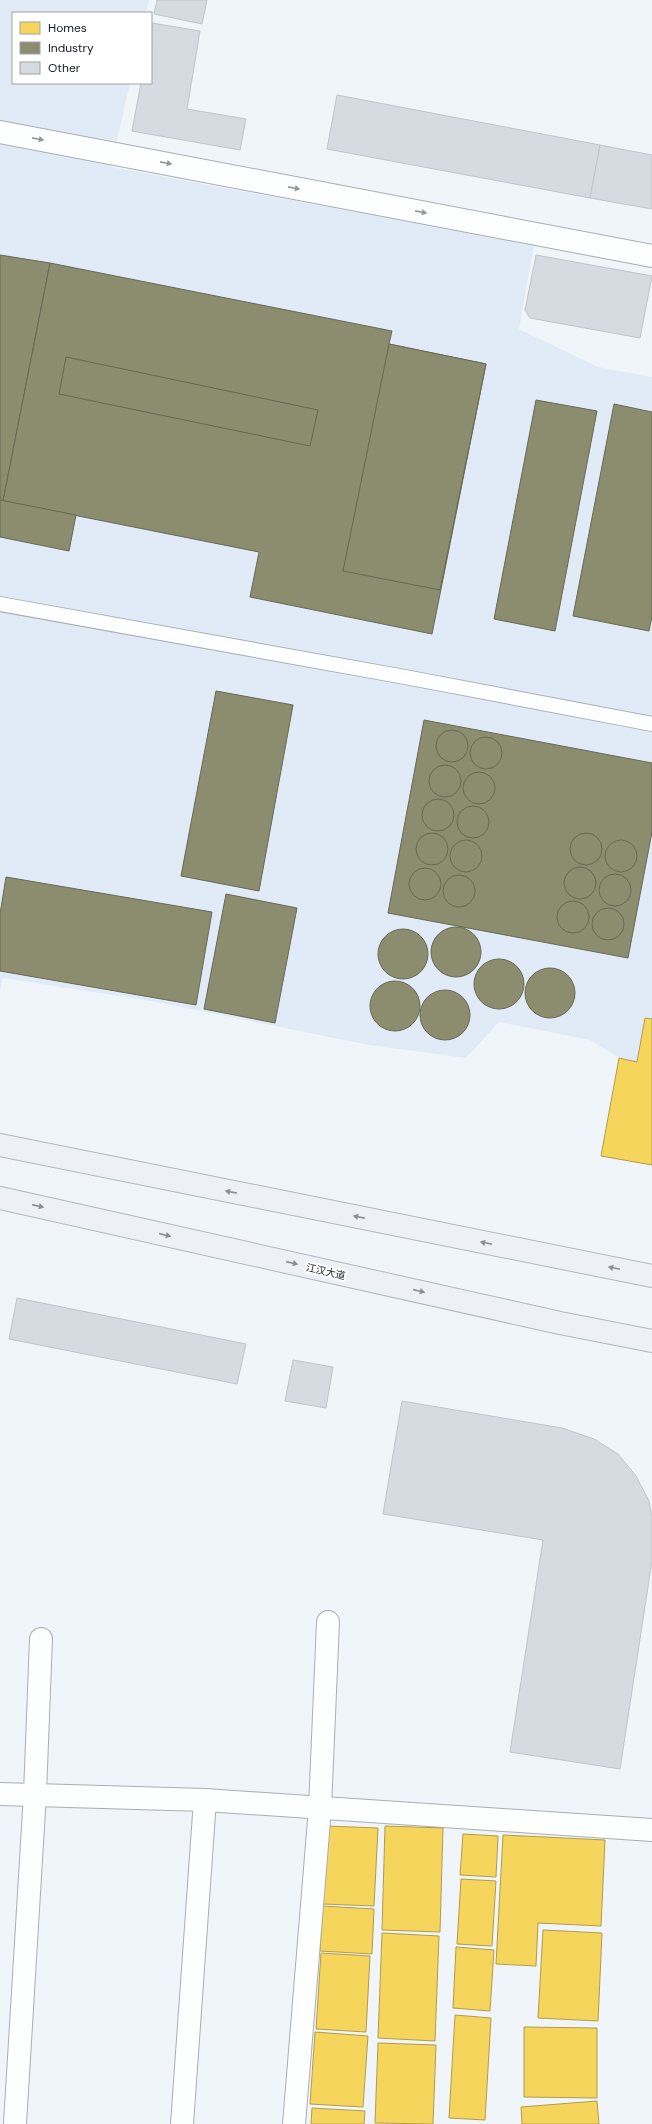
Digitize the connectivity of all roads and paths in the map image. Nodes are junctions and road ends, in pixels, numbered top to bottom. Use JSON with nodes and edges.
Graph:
{"nodes":[{"id":1,"x":0,"y":132,"type":"edge"},
{"id":2,"x":652,"y":256,"type":"edge"},
{"id":3,"x":0,"y":604,"type":"edge"},
{"id":4,"x":652,"y":724,"type":"edge"},
{"id":5,"x":0,"y":1145,"type":"edge"},
{"id":6,"x":0,"y":1198,"type":"edge"},
{"id":7,"x":650,"y":1275,"type":"edge"},
{"id":8,"x":617,"y":1334,"type":"junction"},
{"id":9,"x":652,"y":1340,"type":"edge"},
{"id":10,"x":652,"y":1356,"type":"edge"},
{"id":11,"x":328,"y":1622,"type":"dead end"},
{"id":12,"x":41,"y":1639,"type":"dead end"},
{"id":13,"x":0,"y":1794,"type":"edge"},
{"id":14,"x":35,"y":1794,"type":"junction"},
{"id":15,"x":205,"y":1800,"type":"junction"},
{"id":16,"x":320,"y":1808,"type":"junction"},
{"id":17,"x":652,"y":1830,"type":"edge"},
{"id":18,"x":15,"y":2124,"type":"edge"},
{"id":19,"x":182,"y":2124,"type":"edge"},
{"id":20,"x":294,"y":2124,"type":"edge"}],
"edges":[{"from":1,"to":2,"type":"street","one_way":true},
{"from":3,"to":4,"type":"lane"},
{"from":7,"to":5,"type":"main road","one_way":true},
{"from":6,"to":8,"type":"main road","name":"江汉大道","one_way":true},
{"from":8,"to":9,"type":"main road","name":"江汉大道"},
{"from":8,"to":10,"type":"main road"},
{"from":11,"to":16,"type":"street"},
{"from":12,"to":14,"type":"street"},
{"from":13,"to":14,"type":"street"},
{"from":14,"to":15,"type":"street"},
{"from":14,"to":18,"type":"street"},
{"from":15,"to":16,"type":"street"},
{"from":15,"to":19,"type":"street"},
{"from":16,"to":17,"type":"street"},
{"from":16,"to":20,"type":"street"}]}
